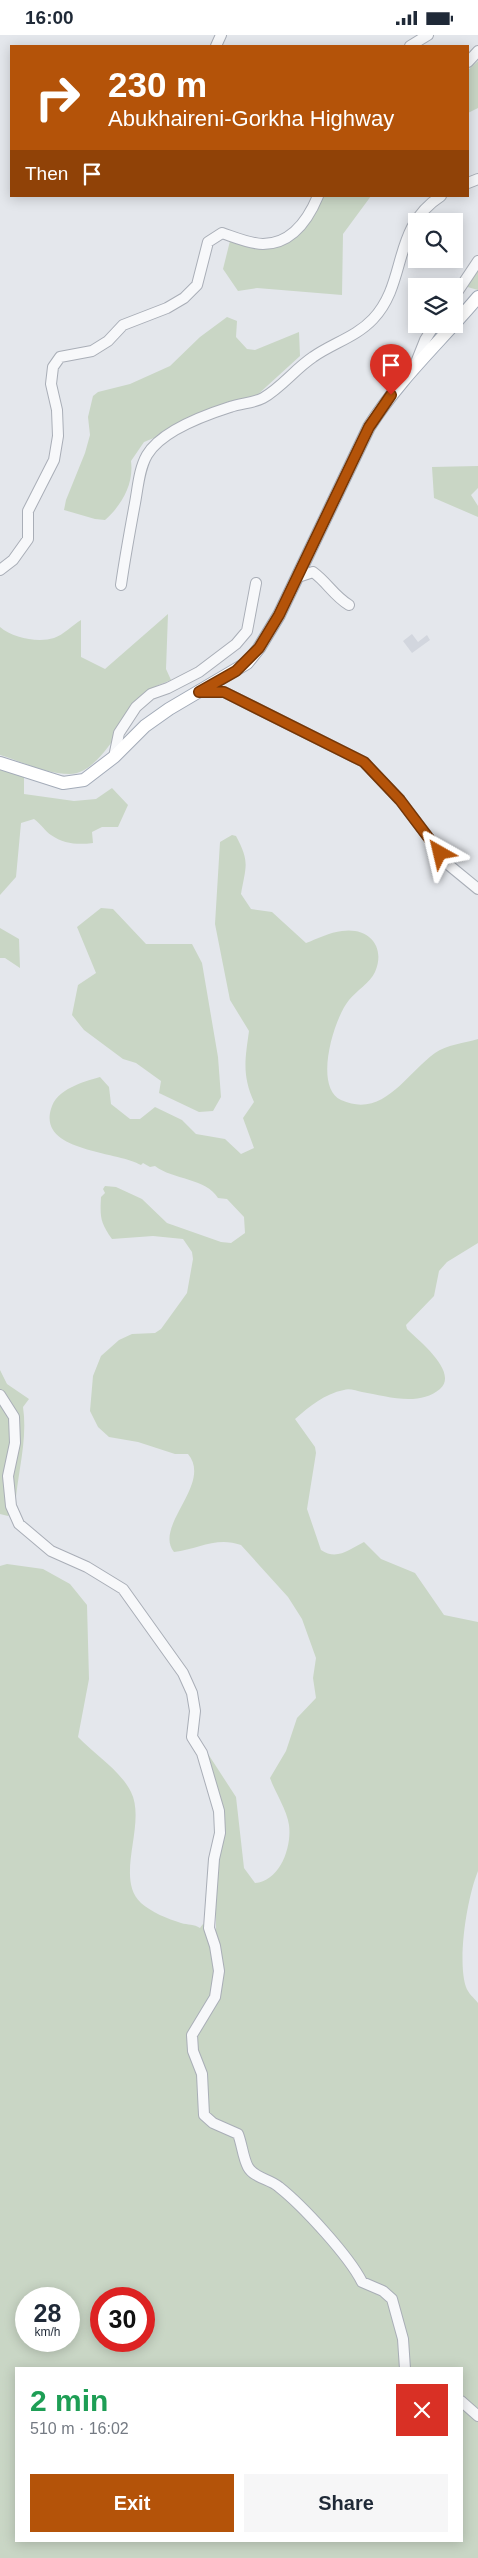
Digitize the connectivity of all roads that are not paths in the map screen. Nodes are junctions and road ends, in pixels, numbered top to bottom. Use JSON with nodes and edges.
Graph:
{"nodes":[{"id":1,"x":428,"y":35,"type":"edge"},
{"id":2,"x":412,"y":45,"type":"edge"},
{"id":3,"x":478,"y":51,"type":"edge"},
{"id":4,"x":469,"y":61,"type":"edge"},
{"id":5,"x":318,"y":197,"type":"edge"},
{"id":6,"x":440,"y":197,"type":"edge"},
{"id":7,"x":478,"y":261,"type":"edge"},
{"id":8,"x":463,"y":284,"type":"edge"},
{"id":9,"x":478,"y":297,"type":"edge"},
{"id":10,"x":429,"y":333,"type":"edge"},
{"id":11,"x":414,"y":366,"type":"junction"},
{"id":12,"x":0,"y":570,"type":"edge"},
{"id":13,"x":298,"y":577,"type":"junction"},
{"id":14,"x":256,"y":583,"type":"dead end"},
{"id":15,"x":121,"y":585,"type":"dead end"},
{"id":16,"x":349,"y":605,"type":"dead end"},
{"id":17,"x":199,"y":692,"type":"junction"},
{"id":18,"x":114,"y":757,"type":"junction"},
{"id":19,"x":0,"y":763,"type":"edge"},
{"id":20,"x":478,"y":889,"type":"edge"},
{"id":21,"x":0,"y":1395,"type":"edge"},
{"id":22,"x":404,"y":2367,"type":"edge"},
{"id":23,"x":463,"y":2403,"type":"edge"},
{"id":24,"x":478,"y":2416,"type":"edge"}],
"edges":[{"from":1,"to":2,"type":"street"},
{"from":3,"to":4,"type":"street"},
{"from":5,"to":12,"type":"street"},
{"from":6,"to":15,"type":"street"},
{"from":7,"to":8,"type":"street"},
{"from":9,"to":11,"type":"main road"},
{"from":10,"to":11,"type":"street"},
{"from":11,"to":13,"type":"main road"},
{"from":13,"to":16,"type":"street"},
{"from":13,"to":17,"type":"main road"},
{"from":14,"to":18,"type":"street"},
{"from":17,"to":18,"type":"main road"},
{"from":17,"to":20,"type":"street"},
{"from":18,"to":19,"type":"main road"},
{"from":21,"to":22,"type":"street"},
{"from":23,"to":24,"type":"street"}]}
